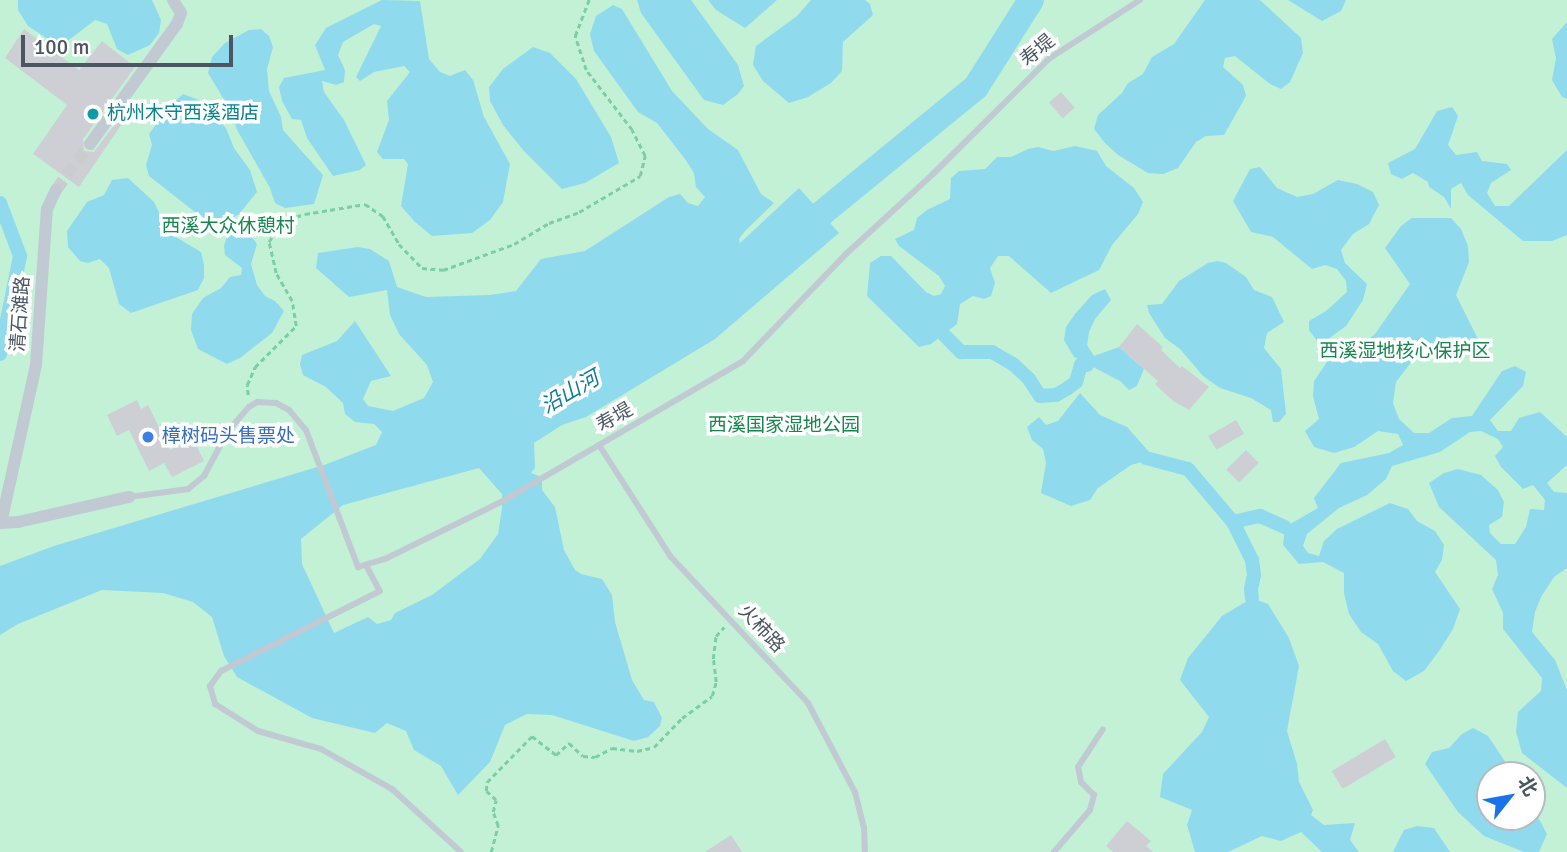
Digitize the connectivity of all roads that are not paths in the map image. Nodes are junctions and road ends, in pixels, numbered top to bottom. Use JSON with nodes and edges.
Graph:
{"nodes":[{"id":1,"x":173,"y":0,"type":"edge"},
{"id":2,"x":1140,"y":0,"type":"edge"},
{"id":3,"x":90,"y":144,"type":"tunnel mouth"},
{"id":4,"x":55,"y":190,"type":"tunnel mouth"},
{"id":5,"x":599,"y":444,"type":"junction"},
{"id":6,"x":129,"y":497,"type":"joint"},
{"id":7,"x":1,"y":523,"type":"edge"},
{"id":8,"x":367,"y":567,"type":"junction"},
{"id":9,"x":1104,"y":729,"type":"dead end"},
{"id":10,"x":461,"y":852,"type":"edge"},
{"id":11,"x":865,"y":852,"type":"edge"},
{"id":12,"x":1054,"y":852,"type":"edge"}],
"edges":[{"from":1,"to":3,"type":"street"},
{"from":2,"to":5,"type":"lane","name":"寿堤"},
{"from":4,"to":7,"type":"street","name":"清石滩路"},
{"from":5,"to":8,"type":"lane","name":"寿堤"},
{"from":5,"to":11,"type":"lane","name":"火柿路"},
{"from":6,"to":7,"type":"street"},
{"from":6,"to":8,"type":"lane"},
{"from":8,"to":10,"type":"lane"},
{"from":9,"to":12,"type":"lane"}]}
